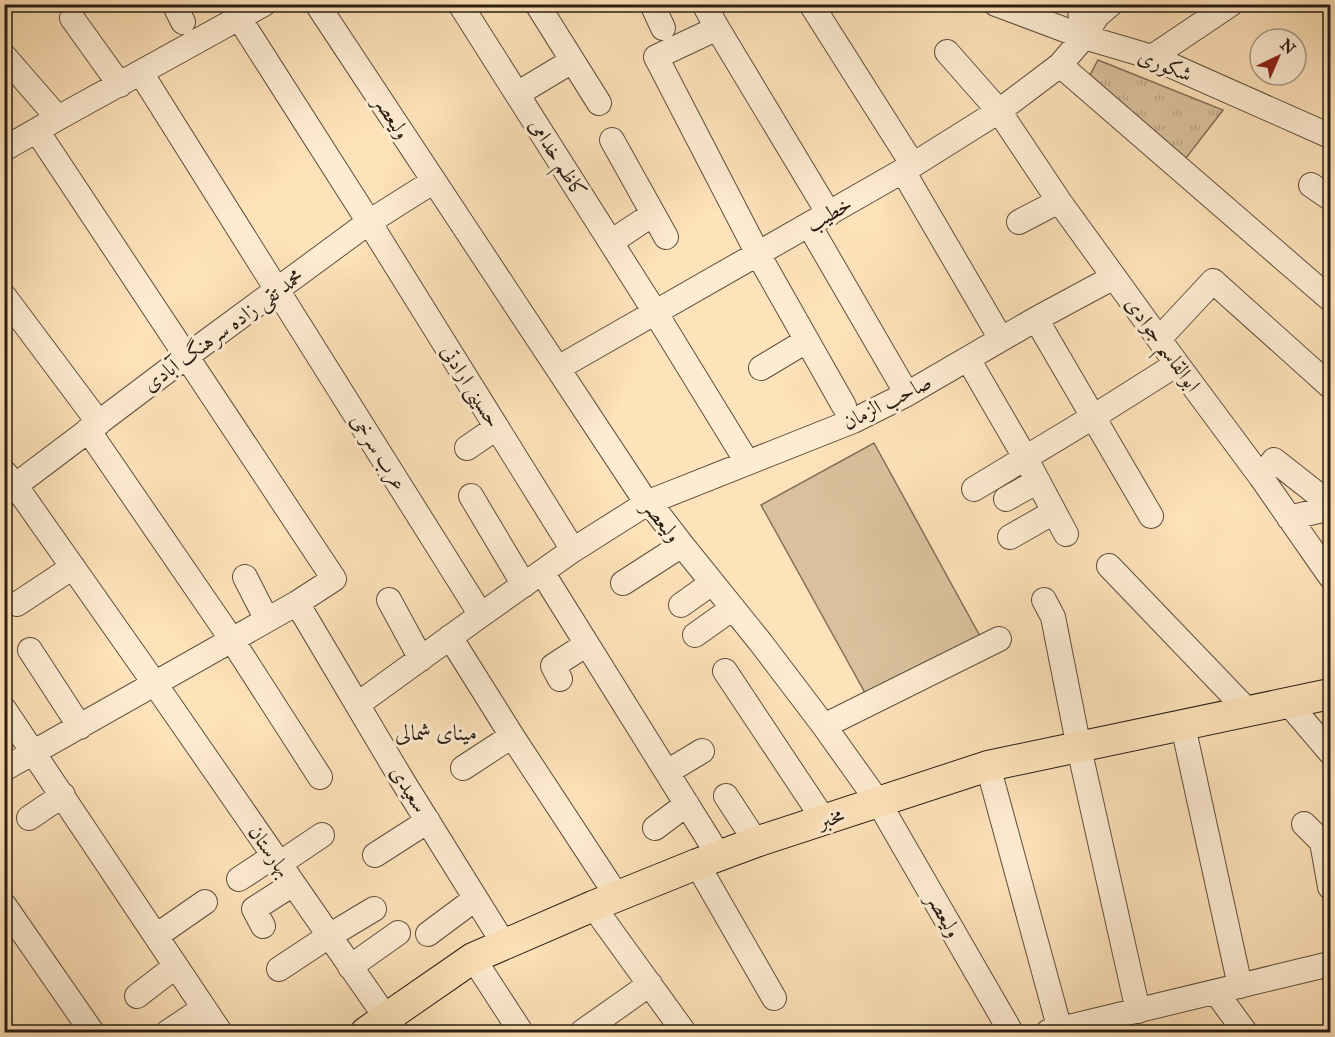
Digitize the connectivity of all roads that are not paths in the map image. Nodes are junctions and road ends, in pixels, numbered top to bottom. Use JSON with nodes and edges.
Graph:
{"nodes":[{"id":1,"x":264,"y":4,"type":"edge"},
{"id":2,"x":317,"y":4,"type":"edge"},
{"id":3,"x":460,"y":4,"type":"edge"},
{"id":4,"x":537,"y":4,"type":"edge"},
{"id":5,"x":652,"y":4,"type":"edge"},
{"id":6,"x":704,"y":4,"type":"edge"},
{"id":7,"x":811,"y":4,"type":"edge"},
{"id":8,"x":996,"y":4,"type":"edge"},
{"id":9,"x":1079,"y":4,"type":"edge"},
{"id":10,"x":1111,"y":4,"type":"edge"},
{"id":11,"x":1231,"y":4,"type":"edge"},
{"id":12,"x":72,"y":18,"type":"dead end"},
{"id":13,"x":239,"y":18,"type":"junction"},
{"id":14,"x":716,"y":26,"type":"junction"},
{"id":15,"x":663,"y":28,"type":"dead end"},
{"id":16,"x":1084,"y":37,"type":"junction"},
{"id":17,"x":947,"y":52,"type":"dead end"},
{"id":18,"x":4,"y":56,"type":"edge"},
{"id":19,"x":1152,"y":57,"type":"junction"},
{"id":20,"x":572,"y":61,"type":"junction"},
{"id":21,"x":1060,"y":65,"type":"junction"},
{"id":22,"x":141,"y":73,"type":"junction"},
{"id":23,"x":120,"y":85,"type":"junction"},
{"id":24,"x":517,"y":94,"type":"junction"},
{"id":25,"x":599,"y":104,"type":"dead end"},
{"id":26,"x":999,"y":111,"type":"junction"},
{"id":27,"x":58,"y":118,"type":"junction"},
{"id":28,"x":37,"y":131,"type":"junction"},
{"id":29,"x":1330,"y":136,"type":"edge"},
{"id":30,"x":612,"y":140,"type":"dead end"},
{"id":31,"x":4,"y":150,"type":"edge"},
{"id":32,"x":908,"y":168,"type":"junction"},
{"id":33,"x":434,"y":181,"type":"junction"},
{"id":34,"x":1059,"y":201,"type":"junction"},
{"id":35,"x":653,"y":214,"type":"junction"},
{"id":36,"x":819,"y":219,"type":"junction"},
{"id":37,"x":369,"y":222,"type":"junction"},
{"id":38,"x":1019,"y":222,"type":"dead end"},
{"id":39,"x":666,"y":237,"type":"dead end"},
{"id":40,"x":611,"y":242,"type":"junction"},
{"id":41,"x":758,"y":254,"type":"junction"},
{"id":42,"x":1114,"y":277,"type":"junction"},
{"id":43,"x":277,"y":290,"type":"junction"},
{"id":44,"x":4,"y":296,"type":"edge"},
{"id":45,"x":1330,"y":298,"type":"edge"},
{"id":46,"x":655,"y":312,"type":"junction"},
{"id":47,"x":1036,"y":319,"type":"junction"},
{"id":48,"x":1001,"y":339,"type":"junction"},
{"id":49,"x":1159,"y":339,"type":"junction"},
{"id":50,"x":807,"y":341,"type":"junction"},
{"id":51,"x":187,"y":356,"type":"junction"},
{"id":52,"x":968,"y":359,"type":"junction"},
{"id":53,"x":1177,"y":364,"type":"junction"},
{"id":54,"x":558,"y":368,"type":"junction"},
{"id":55,"x":761,"y":368,"type":"dead end"},
{"id":56,"x":1330,"y":386,"type":"edge"},
{"id":57,"x":907,"y":394,"type":"junction"},
{"id":58,"x":844,"y":406,"type":"dead end"},
{"id":59,"x":1093,"y":417,"type":"junction"},
{"id":60,"x":93,"y":426,"type":"junction"},
{"id":61,"x":496,"y":428,"type":"junction"},
{"id":62,"x":466,"y":448,"type":"dead end"},
{"id":63,"x":742,"y":453,"type":"junction"},
{"id":64,"x":1026,"y":459,"type":"junction"},
{"id":65,"x":1261,"y":477,"type":"junction"},
{"id":66,"x":1038,"y":481,"type":"junction"},
{"id":67,"x":8,"y":484,"type":"edge"},
{"id":68,"x":974,"y":489,"type":"dead end"},
{"id":69,"x":471,"y":496,"type":"dead end"},
{"id":70,"x":1006,"y":499,"type":"dead end"},
{"id":71,"x":649,"y":502,"type":"junction"},
{"id":72,"x":1330,"y":506,"type":"edge"},
{"id":73,"x":1054,"y":512,"type":"junction"},
{"id":74,"x":1151,"y":516,"type":"dead end"},
{"id":75,"x":1288,"y":518,"type":"junction"},
{"id":76,"x":1066,"y":534,"type":"dead end"},
{"id":77,"x":1010,"y":537,"type":"dead end"},
{"id":78,"x":682,"y":545,"type":"junction"},
{"id":79,"x":573,"y":550,"type":"junction"},
{"id":80,"x":1109,"y":566,"type":"dead end"},
{"id":81,"x":73,"y":567,"type":"junction"},
{"id":82,"x":1330,"y":576,"type":"edge"},
{"id":83,"x":244,"y":577,"type":"dead end"},
{"id":84,"x":533,"y":578,"type":"junction"},
{"id":85,"x":623,"y":583,"type":"dead end"},
{"id":86,"x":712,"y":583,"type":"junction"},
{"id":87,"x":388,"y":600,"type":"dead end"},
{"id":88,"x":1044,"y":600,"type":"dead end"},
{"id":89,"x":297,"y":603,"type":"junction"},
{"id":90,"x":17,"y":604,"type":"dead end"},
{"id":91,"x":681,"y":605,"type":"dead end"},
{"id":92,"x":733,"y":608,"type":"junction"},
{"id":93,"x":481,"y":615,"type":"junction"},
{"id":94,"x":267,"y":620,"type":"junction"},
{"id":95,"x":695,"y":635,"type":"dead end"},
{"id":96,"x":450,"y":637,"type":"junction"},
{"id":97,"x":999,"y":639,"type":"dead end"},
{"id":98,"x":232,"y":640,"type":"junction"},
{"id":99,"x":587,"y":644,"type":"junction"},
{"id":100,"x":30,"y":650,"type":"dead end"},
{"id":101,"x":421,"y":658,"type":"junction"},
{"id":102,"x":725,"y":671,"type":"dead end"},
{"id":103,"x":560,"y":680,"type":"dead end"},
{"id":104,"x":155,"y":684,"type":"junction"},
{"id":105,"x":1330,"y":694,"type":"edge"},
{"id":106,"x":358,"y":704,"type":"junction"},
{"id":107,"x":1288,"y":704,"type":"junction"},
{"id":108,"x":4,"y":709,"type":"edge"},
{"id":109,"x":1248,"y":711,"type":"junction"},
{"id":110,"x":824,"y":726,"type":"junction"},
{"id":111,"x":1183,"y":726,"type":"junction"},
{"id":112,"x":80,"y":727,"type":"junction"},
{"id":113,"x":512,"y":736,"type":"junction"},
{"id":114,"x":1079,"y":747,"type":"junction"},
{"id":115,"x":702,"y":751,"type":"dead end"},
{"id":116,"x":1330,"y":752,"type":"edge"},
{"id":117,"x":34,"y":753,"type":"junction"},
{"id":118,"x":988,"y":766,"type":"junction"},
{"id":119,"x":463,"y":768,"type":"dead end"},
{"id":120,"x":4,"y":769,"type":"edge"},
{"id":121,"x":667,"y":772,"type":"junction"},
{"id":122,"x":320,"y":777,"type":"dead end"},
{"id":123,"x":63,"y":795,"type":"junction"},
{"id":124,"x":726,"y":795,"type":"dead end"},
{"id":125,"x":879,"y":803,"type":"junction"},
{"id":126,"x":687,"y":804,"type":"junction"},
{"id":127,"x":29,"y":818,"type":"dead end"},
{"id":128,"x":824,"y":820,"type":"junction"},
{"id":129,"x":428,"y":821,"type":"junction"},
{"id":130,"x":1304,"y":824,"type":"dead end"},
{"id":131,"x":655,"y":828,"type":"dead end"},
{"id":132,"x":322,"y":835,"type":"dead end"},
{"id":133,"x":756,"y":842,"type":"junction"},
{"id":134,"x":375,"y":855,"type":"dead end"},
{"id":135,"x":277,"y":860,"type":"junction"},
{"id":136,"x":708,"y":860,"type":"junction"},
{"id":137,"x":239,"y":879,"type":"dead end"},
{"id":138,"x":293,"y":884,"type":"junction"},
{"id":139,"x":1330,"y":887,"type":"edge"},
{"id":140,"x":475,"y":899,"type":"junction"},
{"id":141,"x":605,"y":901,"type":"junction"},
{"id":142,"x":205,"y":902,"type":"dead end"},
{"id":143,"x":4,"y":906,"type":"edge"},
{"id":144,"x":374,"y":909,"type":"dead end"},
{"id":145,"x":263,"y":926,"type":"dead end"},
{"id":146,"x":398,"y":933,"type":"dead end"},
{"id":147,"x":428,"y":934,"type":"dead end"},
{"id":148,"x":156,"y":936,"type":"junction"},
{"id":149,"x":329,"y":936,"type":"junction"},
{"id":150,"x":504,"y":944,"type":"junction"},
{"id":151,"x":473,"y":958,"type":"junction"},
{"id":152,"x":1330,"y":964,"type":"edge"},
{"id":153,"x":176,"y":966,"type":"junction"},
{"id":154,"x":350,"y":967,"type":"junction"},
{"id":155,"x":279,"y":969,"type":"dead end"},
{"id":156,"x":650,"y":984,"type":"junction"},
{"id":157,"x":1240,"y":986,"type":"junction"},
{"id":158,"x":1216,"y":992,"type":"junction"},
{"id":159,"x":137,"y":996,"type":"dead end"},
{"id":160,"x":774,"y":998,"type":"dead end"},
{"id":161,"x":204,"y":1008,"type":"junction"},
{"id":162,"x":1127,"y":1020,"type":"edge"},
{"id":163,"x":382,"y":1028,"type":"edge"},
{"id":164,"x":1005,"y":1030,"type":"edge"},
{"id":165,"x":1054,"y":1031,"type":"edge"},
{"id":166,"x":92,"y":1032,"type":"edge"},
{"id":167,"x":168,"y":1032,"type":"edge"},
{"id":168,"x":220,"y":1032,"type":"edge"},
{"id":169,"x":521,"y":1032,"type":"edge"},
{"id":170,"x":582,"y":1032,"type":"edge"},
{"id":171,"x":684,"y":1032,"type":"edge"},
{"id":172,"x":1245,"y":1032,"type":"edge"}],
"edges":[{"from":1,"to":13,"type":"street"},
{"from":2,"to":33,"type":"street","name":"ولیعصر"},
{"from":3,"to":24,"type":"street","name":"کاظم خدامی"},
{"from":4,"to":20,"type":"street"},
{"from":5,"to":15,"type":"street"},
{"from":6,"to":14,"type":"street"},
{"from":7,"to":32,"type":"street"},
{"from":8,"to":16,"type":"street","name":"شکوری"},
{"from":9,"to":16,"type":"street"},
{"from":10,"to":16,"type":"street","name":"خطیب"},
{"from":11,"to":19,"type":"street"},
{"from":12,"to":23,"type":"street"},
{"from":13,"to":22,"type":"street"},
{"from":13,"to":37,"type":"street","name":"حسینی ارادتی"},
{"from":14,"to":36,"type":"street"},
{"from":14,"to":41,"type":"street"},
{"from":16,"to":19,"type":"street","name":"شکوری"},
{"from":16,"to":21,"type":"street","name":"خطیب"},
{"from":17,"to":26,"type":"street","name":"ابوالقاسم جوادی"},
{"from":18,"to":27,"type":"street"},
{"from":19,"to":29,"type":"street","name":"شکوری"},
{"from":20,"to":24,"type":"street"},
{"from":20,"to":25,"type":"street"},
{"from":21,"to":26,"type":"street","name":"خطیب"},
{"from":21,"to":45,"type":"street"},
{"from":22,"to":23,"type":"street"},
{"from":22,"to":43,"type":"street","name":"عرب سرخی"},
{"from":23,"to":27,"type":"street"},
{"from":24,"to":40,"type":"street","name":"کاظم خدامی"},
{"from":26,"to":32,"type":"street","name":"خطیب"},
{"from":26,"to":34,"type":"street","name":"ابوالقاسم جوادی"},
{"from":27,"to":28,"type":"street"},
{"from":28,"to":31,"type":"street"},
{"from":28,"to":51,"type":"street"},
{"from":30,"to":35,"type":"street"},
{"from":32,"to":36,"type":"street","name":"خطیب"},
{"from":32,"to":48,"type":"street"},
{"from":33,"to":37,"type":"street","name":"محمد تقی زاده سرهنگ آبادی"},
{"from":33,"to":54,"type":"street","name":"ولیعصر"},
{"from":34,"to":38,"type":"street"},
{"from":34,"to":42,"type":"street","name":"ابوالقاسم جوادی"},
{"from":35,"to":39,"type":"street"},
{"from":35,"to":40,"type":"street"},
{"from":36,"to":41,"type":"street","name":"خطیب"},
{"from":36,"to":57,"type":"street"},
{"from":37,"to":43,"type":"street","name":"محمد تقی زاده سرهنگ آبادی"},
{"from":37,"to":61,"type":"street","name":"حسینی ارادتی"},
{"from":40,"to":46,"type":"street","name":"کاظم خدامی"},
{"from":41,"to":46,"type":"street","name":"خطیب"},
{"from":41,"to":50,"type":"street"},
{"from":42,"to":47,"type":"street","name":"صاحب الزمان"},
{"from":42,"to":49,"type":"street","name":"ابوالقاسم جوادی"},
{"from":43,"to":51,"type":"street","name":"محمد تقی زاده سرهنگ آبادی"},
{"from":43,"to":93,"type":"street","name":"عرب سرخی"},
{"from":44,"to":60,"type":"street"},
{"from":46,"to":54,"type":"street","name":"خطیب"},
{"from":46,"to":63,"type":"street","name":"کاظم خدامی"},
{"from":47,"to":48,"type":"street","name":"صاحب الزمان"},
{"from":47,"to":59,"type":"street"},
{"from":48,"to":52,"type":"street","name":"صاحب الزمان"},
{"from":49,"to":53,"type":"street","name":"ابوالقاسم جوادی"},
{"from":49,"to":56,"type":"street"},
{"from":50,"to":55,"type":"street"},
{"from":50,"to":58,"type":"street"},
{"from":51,"to":60,"type":"street","name":"محمد تقی زاده سرهنگ آبادی"},
{"from":51,"to":89,"type":"street"},
{"from":52,"to":57,"type":"street","name":"صاحب الزمان"},
{"from":52,"to":64,"type":"street"},
{"from":53,"to":59,"type":"street"},
{"from":53,"to":65,"type":"street","name":"ابوالقاسم جوادی"},
{"from":54,"to":71,"type":"street","name":"ولیعصر"},
{"from":57,"to":63,"type":"street","name":"صاحب الزمان"},
{"from":59,"to":64,"type":"street"},
{"from":59,"to":74,"type":"street"},
{"from":60,"to":67,"type":"street","name":"محمد تقی زاده سرهنگ آبادی"},
{"from":60,"to":98,"type":"street"},
{"from":61,"to":62,"type":"street"},
{"from":61,"to":79,"type":"street","name":"حسینی ارادتی"},
{"from":63,"to":71,"type":"street","name":"صاحب الزمان"},
{"from":64,"to":66,"type":"street"},
{"from":64,"to":68,"type":"street"},
{"from":65,"to":72,"type":"street"},
{"from":65,"to":75,"type":"street","name":"ابوالقاسم جوادی"},
{"from":66,"to":70,"type":"street"},
{"from":66,"to":73,"type":"street"},
{"from":67,"to":81,"type":"street","name":"بهارستان"},
{"from":69,"to":84,"type":"street"},
{"from":71,"to":78,"type":"street","name":"ولیعصر"},
{"from":71,"to":79,"type":"street","name":"صاحب الزمان"},
{"from":72,"to":75,"type":"street"},
{"from":73,"to":76,"type":"street"},
{"from":73,"to":77,"type":"street"},
{"from":75,"to":82,"type":"street","name":"ابوالقاسم جوادی"},
{"from":78,"to":85,"type":"street"},
{"from":78,"to":86,"type":"street","name":"ولیعصر"},
{"from":79,"to":84,"type":"street","name":"صاحب الزمان"},
{"from":80,"to":109,"type":"street"},
{"from":81,"to":90,"type":"street"},
{"from":81,"to":104,"type":"street","name":"بهارستان"},
{"from":83,"to":94,"type":"street"},
{"from":84,"to":93,"type":"street","name":"صاحب الزمان"},
{"from":84,"to":99,"type":"street"},
{"from":86,"to":91,"type":"street"},
{"from":86,"to":92,"type":"street","name":"ولیعصر"},
{"from":87,"to":101,"type":"street"},
{"from":88,"to":114,"type":"street"},
{"from":89,"to":94,"type":"street"},
{"from":89,"to":106,"type":"street","name":"سعیدی"},
{"from":92,"to":95,"type":"street"},
{"from":92,"to":110,"type":"street","name":"ولیعصر"},
{"from":93,"to":96,"type":"street","name":"صاحب الزمان"},
{"from":94,"to":98,"type":"street"},
{"from":96,"to":101,"type":"street","name":"صاحب الزمان"},
{"from":96,"to":113,"type":"street"},
{"from":97,"to":110,"type":"street"},
{"from":98,"to":104,"type":"street"},
{"from":98,"to":122,"type":"street"},
{"from":99,"to":103,"type":"street"},
{"from":99,"to":121,"type":"street"},
{"from":100,"to":112,"type":"street"},
{"from":101,"to":106,"type":"street","name":"صاحب الزمان"},
{"from":102,"to":128,"type":"street"},
{"from":104,"to":112,"type":"street"},
{"from":104,"to":135,"type":"street","name":"بهارستان"},
{"from":105,"to":107,"type":"main road","name":"مخبر"},
{"from":106,"to":129,"type":"street","name":"سعیدی"},
{"from":107,"to":109,"type":"main road","name":"مخبر"},
{"from":107,"to":116,"type":"street"},
{"from":108,"to":117,"type":"street"},
{"from":109,"to":111,"type":"main road","name":"مخبر"},
{"from":110,"to":125,"type":"street","name":"ولیعصر"},
{"from":111,"to":114,"type":"main road","name":"مخبر"},
{"from":111,"to":157,"type":"street"},
{"from":112,"to":117,"type":"street"},
{"from":113,"to":119,"type":"street"},
{"from":113,"to":141,"type":"street"},
{"from":114,"to":118,"type":"main road","name":"مخبر"},
{"from":114,"to":162,"type":"street"},
{"from":115,"to":121,"type":"street"},
{"from":117,"to":120,"type":"street"},
{"from":117,"to":123,"type":"street"},
{"from":118,"to":125,"type":"main road","name":"مخبر"},
{"from":118,"to":165,"type":"street"},
{"from":121,"to":126,"type":"street"},
{"from":123,"to":127,"type":"street"},
{"from":123,"to":148,"type":"street"},
{"from":124,"to":133,"type":"street"},
{"from":125,"to":128,"type":"main road","name":"مخبر"},
{"from":125,"to":164,"type":"street","name":"ولیعصر"},
{"from":126,"to":131,"type":"street"},
{"from":126,"to":136,"type":"street"},
{"from":128,"to":133,"type":"main road","name":"مخبر"},
{"from":129,"to":134,"type":"street"},
{"from":129,"to":140,"type":"street","name":"سعیدی"},
{"from":130,"to":139,"type":"street"},
{"from":132,"to":135,"type":"street"},
{"from":133,"to":136,"type":"main road","name":"مخبر"},
{"from":135,"to":137,"type":"street"},
{"from":135,"to":138,"type":"street","name":"بهارستان"},
{"from":136,"to":141,"type":"main road","name":"مخبر"},
{"from":136,"to":160,"type":"street"},
{"from":138,"to":145,"type":"street"},
{"from":138,"to":149,"type":"street","name":"بهارستان"},
{"from":140,"to":147,"type":"street"},
{"from":140,"to":150,"type":"street","name":"سعیدی"},
{"from":141,"to":150,"type":"main road","name":"مخبر"},
{"from":141,"to":156,"type":"street"},
{"from":142,"to":148,"type":"street"},
{"from":143,"to":166,"type":"street"},
{"from":144,"to":149,"type":"street"},
{"from":146,"to":154,"type":"street"},
{"from":148,"to":153,"type":"street"},
{"from":149,"to":154,"type":"street","name":"بهارستان"},
{"from":149,"to":155,"type":"street"},
{"from":150,"to":151,"type":"main road","name":"مخبر"},
{"from":151,"to":163,"type":"main road","name":"مخبر"},
{"from":151,"to":169,"type":"street"},
{"from":152,"to":157,"type":"street"},
{"from":153,"to":159,"type":"street"},
{"from":153,"to":161,"type":"street"},
{"from":154,"to":163,"type":"street","name":"بهارستان"},
{"from":156,"to":170,"type":"street"},
{"from":156,"to":171,"type":"street"},
{"from":157,"to":158,"type":"street"},
{"from":158,"to":162,"type":"street"},
{"from":158,"to":172,"type":"street"},
{"from":161,"to":167,"type":"street"},
{"from":161,"to":168,"type":"street"},
{"from":162,"to":165,"type":"street"}]}
